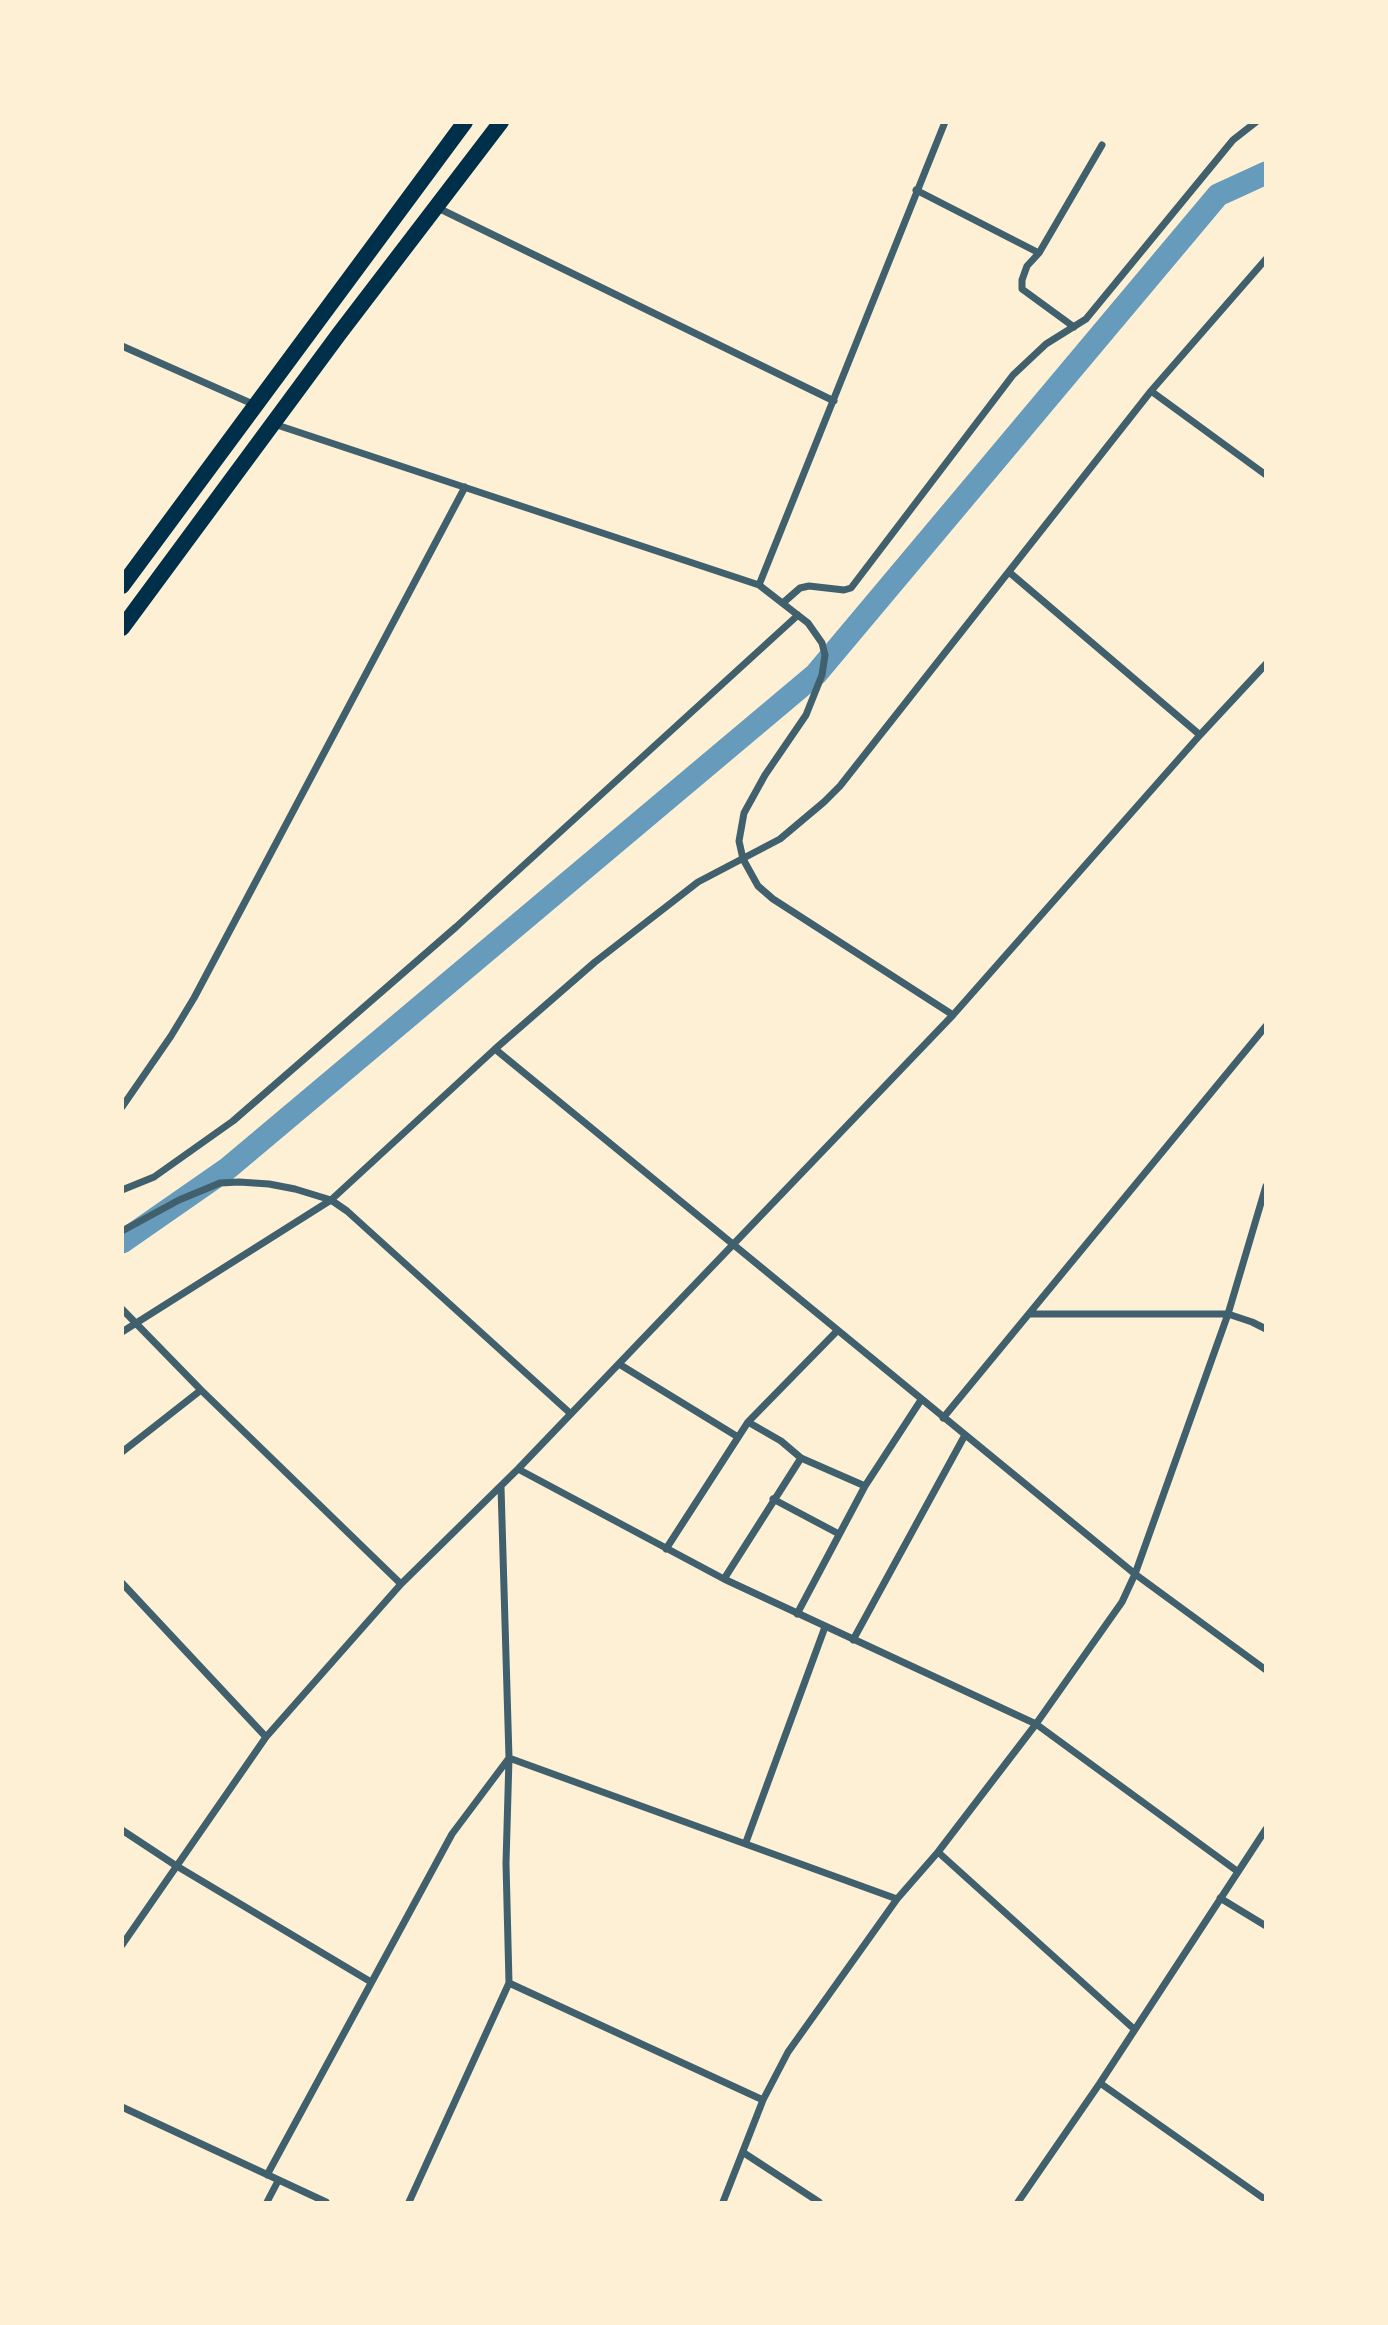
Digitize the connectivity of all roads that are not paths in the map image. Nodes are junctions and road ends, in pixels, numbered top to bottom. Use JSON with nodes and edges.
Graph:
{"nodes":[{"id":1,"x":502,"y":122,"type":"edge"},
{"id":2,"x":945,"y":122,"type":"edge"},
{"id":3,"x":1256,"y":122,"type":"edge"},
{"id":4,"x":458,"y":125,"type":"edge"},
{"id":5,"x":1102,"y":145,"type":"dead end"},
{"id":6,"x":916,"y":190,"type":"junction"},
{"id":7,"x":436,"y":206,"type":"junction"},
{"id":8,"x":1039,"y":253,"type":"junction"},
{"id":9,"x":1265,"y":259,"type":"edge"},
{"id":10,"x":319,"y":320,"type":"junction"},
{"id":11,"x":1074,"y":327,"type":"junction"},
{"id":12,"x":339,"y":334,"type":"junction"},
{"id":13,"x":122,"y":346,"type":"edge"},
{"id":14,"x":1151,"y":391,"type":"junction"},
{"id":15,"x":834,"y":401,"type":"junction"},
{"id":16,"x":255,"y":405,"type":"junction"},
{"id":17,"x":272,"y":423,"type":"junction"},
{"id":18,"x":1265,"y":475,"type":"edge"},
{"id":19,"x":465,"y":487,"type":"junction"},
{"id":20,"x":1009,"y":572,"type":"junction"},
{"id":21,"x":759,"y":584,"type":"junction"},
{"id":22,"x":122,"y":586,"type":"edge"},
{"id":23,"x":784,"y":603,"type":"junction"},
{"id":24,"x":798,"y":615,"type":"junction"},
{"id":25,"x":122,"y":628,"type":"edge"},
{"id":26,"x":1265,"y":664,"type":"edge"},
{"id":27,"x":1200,"y":735,"type":"junction"},
{"id":28,"x":743,"y":859,"type":"junction"},
{"id":29,"x":953,"y":1015,"type":"junction"},
{"id":30,"x":1265,"y":1026,"type":"edge"},
{"id":31,"x":495,"y":1049,"type":"junction"},
{"id":32,"x":122,"y":1107,"type":"edge"},
{"id":33,"x":1265,"y":1186,"type":"edge"},
{"id":34,"x":122,"y":1190,"type":"edge"},
{"id":35,"x":331,"y":1200,"type":"junction"},
{"id":36,"x":122,"y":1231,"type":"edge"},
{"id":37,"x":733,"y":1246,"type":"junction"},
{"id":38,"x":122,"y":1309,"type":"edge"},
{"id":39,"x":1031,"y":1314,"type":"junction"},
{"id":40,"x":1228,"y":1314,"type":"junction"},
{"id":41,"x":138,"y":1322,"type":"junction"},
{"id":42,"x":1265,"y":1329,"type":"edge"},
{"id":43,"x":837,"y":1331,"type":"junction"},
{"id":44,"x":122,"y":1332,"type":"edge"},
{"id":45,"x":619,"y":1364,"type":"junction"},
{"id":46,"x":201,"y":1390,"type":"junction"},
{"id":47,"x":921,"y":1400,"type":"junction"},
{"id":48,"x":571,"y":1414,"type":"junction"},
{"id":49,"x":943,"y":1418,"type":"junction"},
{"id":50,"x":748,"y":1422,"type":"junction"},
{"id":51,"x":965,"y":1436,"type":"junction"},
{"id":52,"x":738,"y":1437,"type":"junction"},
{"id":53,"x":122,"y":1452,"type":"edge"},
{"id":54,"x":801,"y":1458,"type":"junction"},
{"id":55,"x":518,"y":1469,"type":"junction"},
{"id":56,"x":865,"y":1486,"type":"junction"},
{"id":57,"x":501,"y":1487,"type":"junction"},
{"id":58,"x":773,"y":1499,"type":"junction"},
{"id":59,"x":839,"y":1534,"type":"junction"},
{"id":60,"x":666,"y":1549,"type":"junction"},
{"id":61,"x":1135,"y":1574,"type":"junction"},
{"id":62,"x":724,"y":1579,"type":"junction"},
{"id":63,"x":122,"y":1583,"type":"edge"},
{"id":64,"x":401,"y":1584,"type":"junction"},
{"id":65,"x":797,"y":1614,"type":"junction"},
{"id":66,"x":825,"y":1627,"type":"junction"},
{"id":67,"x":853,"y":1640,"type":"junction"},
{"id":68,"x":1265,"y":1670,"type":"edge"},
{"id":69,"x":1036,"y":1724,"type":"junction"},
{"id":70,"x":265,"y":1737,"type":"junction"},
{"id":71,"x":509,"y":1758,"type":"junction"},
{"id":72,"x":1265,"y":1829,"type":"edge"},
{"id":73,"x":122,"y":1830,"type":"edge"},
{"id":74,"x":746,"y":1842,"type":"junction"},
{"id":75,"x":938,"y":1852,"type":"junction"},
{"id":76,"x":175,"y":1866,"type":"junction"},
{"id":77,"x":1237,"y":1871,"type":"junction"},
{"id":78,"x":1220,"y":1898,"type":"junction"},
{"id":79,"x":897,"y":1899,"type":"junction"},
{"id":80,"x":1265,"y":1926,"type":"edge"},
{"id":81,"x":122,"y":1945,"type":"edge"},
{"id":82,"x":372,"y":1982,"type":"junction"},
{"id":83,"x":509,"y":1983,"type":"junction"},
{"id":84,"x":1134,"y":2029,"type":"junction"},
{"id":85,"x":1100,"y":2083,"type":"junction"},
{"id":86,"x":763,"y":2101,"type":"junction"},
{"id":87,"x":122,"y":2106,"type":"edge"},
{"id":88,"x":744,"y":2153,"type":"junction"},
{"id":89,"x":267,"y":2175,"type":"junction"},
{"id":90,"x":278,"y":2181,"type":"junction"},
{"id":91,"x":1265,"y":2200,"type":"edge"},
{"id":92,"x":267,"y":2203,"type":"edge"},
{"id":93,"x":326,"y":2203,"type":"edge"},
{"id":94,"x":409,"y":2203,"type":"edge"},
{"id":95,"x":723,"y":2203,"type":"edge"},
{"id":96,"x":819,"y":2203,"type":"edge"},
{"id":97,"x":1018,"y":2203,"type":"edge"}],
"edges":[{"from":1,"to":7,"type":"main road"},
{"from":2,"to":6,"type":"street"},
{"from":3,"to":11,"type":"street"},
{"from":4,"to":10,"type":"main road"},
{"from":5,"to":8,"type":"street"},
{"from":6,"to":8,"type":"street"},
{"from":6,"to":15,"type":"street"},
{"from":7,"to":12,"type":"main road"},
{"from":7,"to":15,"type":"street"},
{"from":8,"to":11,"type":"street"},
{"from":9,"to":14,"type":"street"},
{"from":10,"to":12,"type":"main road"},
{"from":10,"to":16,"type":"main road"},
{"from":11,"to":23,"type":"street"},
{"from":12,"to":17,"type":"main road"},
{"from":13,"to":16,"type":"street"},
{"from":14,"to":18,"type":"street"},
{"from":14,"to":20,"type":"street"},
{"from":15,"to":21,"type":"street"},
{"from":16,"to":22,"type":"main road"},
{"from":17,"to":19,"type":"street"},
{"from":17,"to":25,"type":"main road"},
{"from":19,"to":21,"type":"street"},
{"from":19,"to":32,"type":"street"},
{"from":20,"to":27,"type":"street"},
{"from":20,"to":28,"type":"street"},
{"from":21,"to":23,"type":"street"},
{"from":23,"to":24,"type":"street"},
{"from":24,"to":28,"type":"street"},
{"from":24,"to":34,"type":"street"},
{"from":26,"to":27,"type":"street"},
{"from":27,"to":29,"type":"street"},
{"from":28,"to":29,"type":"street"},
{"from":28,"to":31,"type":"street"},
{"from":29,"to":37,"type":"street"},
{"from":30,"to":39,"type":"street"},
{"from":31,"to":35,"type":"street"},
{"from":31,"to":37,"type":"street"},
{"from":33,"to":40,"type":"street"},
{"from":35,"to":36,"type":"street"},
{"from":35,"to":41,"type":"street"},
{"from":35,"to":48,"type":"street"},
{"from":37,"to":43,"type":"street"},
{"from":37,"to":45,"type":"street"},
{"from":38,"to":41,"type":"street"},
{"from":39,"to":40,"type":"street"},
{"from":39,"to":49,"type":"street"},
{"from":40,"to":42,"type":"street"},
{"from":40,"to":61,"type":"street"},
{"from":41,"to":44,"type":"street"},
{"from":41,"to":46,"type":"street"},
{"from":43,"to":47,"type":"street"},
{"from":43,"to":50,"type":"street"},
{"from":45,"to":48,"type":"street"},
{"from":45,"to":52,"type":"street"},
{"from":46,"to":53,"type":"street"},
{"from":46,"to":64,"type":"street"},
{"from":47,"to":49,"type":"street"},
{"from":47,"to":56,"type":"street"},
{"from":48,"to":55,"type":"street"},
{"from":49,"to":51,"type":"street"},
{"from":50,"to":52,"type":"street"},
{"from":50,"to":54,"type":"street"},
{"from":51,"to":61,"type":"street"},
{"from":51,"to":67,"type":"street"},
{"from":52,"to":60,"type":"street"},
{"from":54,"to":56,"type":"street"},
{"from":54,"to":58,"type":"street"},
{"from":55,"to":57,"type":"street"},
{"from":55,"to":60,"type":"street"},
{"from":56,"to":59,"type":"street"},
{"from":57,"to":64,"type":"street"},
{"from":57,"to":71,"type":"street"},
{"from":58,"to":59,"type":"street"},
{"from":58,"to":62,"type":"street"},
{"from":59,"to":65,"type":"street"},
{"from":60,"to":62,"type":"street"},
{"from":61,"to":68,"type":"street"},
{"from":61,"to":69,"type":"street"},
{"from":62,"to":65,"type":"street"},
{"from":63,"to":70,"type":"street"},
{"from":64,"to":70,"type":"street"},
{"from":65,"to":66,"type":"street"},
{"from":66,"to":67,"type":"street"},
{"from":66,"to":74,"type":"street"},
{"from":67,"to":69,"type":"street"},
{"from":69,"to":75,"type":"street"},
{"from":69,"to":77,"type":"street"},
{"from":70,"to":76,"type":"street"},
{"from":71,"to":74,"type":"street"},
{"from":71,"to":82,"type":"street"},
{"from":71,"to":83,"type":"street"},
{"from":72,"to":77,"type":"street"},
{"from":73,"to":76,"type":"street"},
{"from":74,"to":79,"type":"street"},
{"from":75,"to":79,"type":"street"},
{"from":75,"to":84,"type":"street"},
{"from":76,"to":81,"type":"street"},
{"from":76,"to":82,"type":"street"},
{"from":77,"to":78,"type":"street"},
{"from":78,"to":80,"type":"street"},
{"from":78,"to":84,"type":"street"},
{"from":79,"to":86,"type":"street"},
{"from":82,"to":89,"type":"street"},
{"from":83,"to":86,"type":"street"},
{"from":83,"to":94,"type":"street"},
{"from":84,"to":85,"type":"street"},
{"from":85,"to":91,"type":"street"},
{"from":85,"to":97,"type":"street"},
{"from":86,"to":88,"type":"street"},
{"from":87,"to":89,"type":"street"},
{"from":88,"to":95,"type":"street"},
{"from":88,"to":96,"type":"street"},
{"from":89,"to":90,"type":"street"},
{"from":90,"to":92,"type":"street"},
{"from":90,"to":93,"type":"street"}]}
